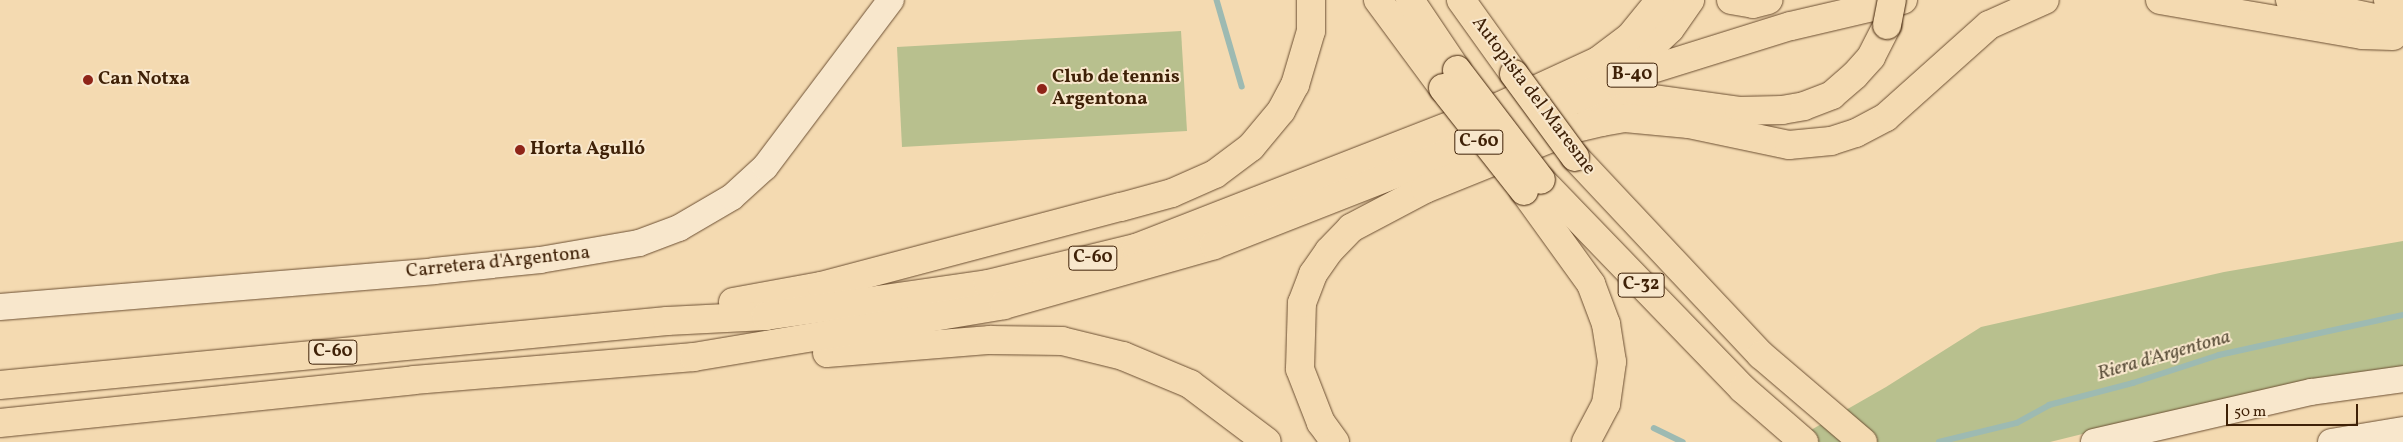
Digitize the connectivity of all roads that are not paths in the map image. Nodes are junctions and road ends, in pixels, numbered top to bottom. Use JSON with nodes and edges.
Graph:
{"nodes":[{"id":1,"x":891,"y":0,"type":"edge"},
{"id":2,"x":1311,"y":0,"type":"edge"},
{"id":3,"x":1378,"y":0,"type":"edge"},
{"id":4,"x":1410,"y":0,"type":"edge"},
{"id":5,"x":1461,"y":0,"type":"edge"},
{"id":6,"x":1483,"y":0,"type":"edge"},
{"id":7,"x":1660,"y":0,"type":"edge"},
{"id":8,"x":1690,"y":0,"type":"edge"},
{"id":9,"x":1731,"y":0,"type":"edge"},
{"id":10,"x":1768,"y":0,"type":"edge"},
{"id":11,"x":1903,"y":0,"type":"edge"},
{"id":12,"x":2045,"y":0,"type":"edge"},
{"id":13,"x":2160,"y":0,"type":"edge"},
{"id":14,"x":2220,"y":0,"type":"edge"},
{"id":15,"x":2290,"y":0,"type":"edge"},
{"id":16,"x":1890,"y":12,"type":"edge"},
{"id":17,"x":2398,"y":21,"type":"edge"},
{"id":18,"x":1514,"y":74,"type":"junction"},
{"id":19,"x":1450,"y":79,"type":"junction"},
{"id":20,"x":1498,"y":107,"type":"junction"},
{"id":21,"x":1523,"y":124,"type":"junction"},
{"id":22,"x":1533,"y":186,"type":"junction"},
{"id":23,"x":0,"y":307,"type":"edge"},
{"id":24,"x":667,"y":321,"type":"junction"},
{"id":25,"x":694,"y":357,"type":"junction"},
{"id":26,"x":2403,"y":379,"type":"edge"},
{"id":27,"x":0,"y":385,"type":"edge"},
{"id":28,"x":0,"y":423,"type":"edge"},
{"id":29,"x":2403,"y":430,"type":"edge"},
{"id":30,"x":1267,"y":442,"type":"edge"},
{"id":31,"x":1335,"y":442,"type":"edge"},
{"id":32,"x":1586,"y":442,"type":"edge"},
{"id":33,"x":1804,"y":442,"type":"edge"},
{"id":34,"x":1863,"y":442,"type":"edge"},
{"id":35,"x":2094,"y":442,"type":"edge"},
{"id":36,"x":2331,"y":442,"type":"edge"}],
"edges":[{"from":1,"to":23,"type":"street","name":"Carretera d'Argentona"},
{"from":2,"to":24,"type":"main road"},
{"from":3,"to":19,"type":"main road"},
{"from":4,"to":19,"type":"main road","number":"C-32"},
{"from":5,"to":18,"type":"main road","name":"Autopista del Maresme","number":"C-32"},
{"from":6,"to":18,"type":"main road"},
{"from":7,"to":20,"type":"main road","number":"B-40"},
{"from":8,"to":20,"type":"main road","number":"C-60"},
{"from":9,"to":10,"type":"main road"},
{"from":11,"to":21,"type":"main road","number":"B-40"},
{"from":12,"to":31,"type":"main road"},
{"from":13,"to":17,"type":"main road"},
{"from":14,"to":17,"type":"main road"},
{"from":15,"to":17,"type":"main road"},
{"from":16,"to":21,"type":"main road"},
{"from":18,"to":34,"type":"main road","name":"Autopista del Maresme","number":"C-32","bridge":true},
{"from":19,"to":22,"type":"main road","number":"C-32","bridge":true},
{"from":20,"to":24,"type":"main road","number":"C-60"},
{"from":21,"to":25,"type":"main road","number":"C-60"},
{"from":22,"to":32,"type":"main road"},
{"from":22,"to":33,"type":"main road","number":"C-32"},
{"from":24,"to":27,"type":"main road","number":"C-60"},
{"from":25,"to":28,"type":"main road","number":"C-60"},
{"from":25,"to":30,"type":"main road"},
{"from":26,"to":35,"type":"street"},
{"from":29,"to":36,"type":"street"}]}
